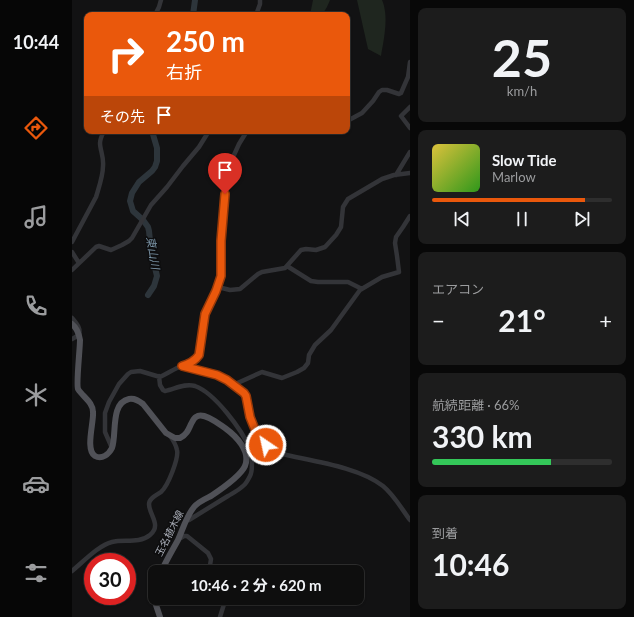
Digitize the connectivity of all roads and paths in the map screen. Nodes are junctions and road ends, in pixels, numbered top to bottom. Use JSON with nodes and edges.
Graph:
{"nodes":[{"id":1,"x":161,"y":0,"type":"edge"},
{"id":2,"x":260,"y":0,"type":"edge"},
{"id":3,"x":156,"y":12,"type":"edge"},
{"id":4,"x":257,"y":12,"type":"edge"},
{"id":5,"x":410,"y":64,"type":"edge"},
{"id":6,"x":410,"y":107,"type":"edge"},
{"id":7,"x":350,"y":120,"type":"edge"},
{"id":8,"x":410,"y":128,"type":"edge"},
{"id":9,"x":102,"y":134,"type":"edge"},
{"id":10,"x":207,"y":134,"type":"edge"},
{"id":11,"x":246,"y":134,"type":"edge"},
{"id":12,"x":410,"y":152,"type":"edge"},
{"id":13,"x":410,"y":173,"type":"edge"},
{"id":14,"x":396,"y":175,"type":"junction"},
{"id":15,"x":410,"y":216,"type":"edge"},
{"id":16,"x":72,"y":242,"type":"edge"},
{"id":17,"x":72,"y":252,"type":"edge"},
{"id":18,"x":79,"y":263,"type":"junction"},
{"id":19,"x":287,"y":266,"type":"junction"},
{"id":20,"x":72,"y":270,"type":"edge"},
{"id":21,"x":218,"y":287,"type":"junction"},
{"id":22,"x":362,"y":289,"type":"junction"},
{"id":23,"x":72,"y":318,"type":"edge"},
{"id":24,"x":72,"y":324,"type":"edge"},
{"id":25,"x":79,"y":335,"type":"junction"},
{"id":26,"x":72,"y":339,"type":"edge"},
{"id":27,"x":182,"y":366,"type":"junction"},
{"id":28,"x":159,"y":376,"type":"junction"},
{"id":29,"x":233,"y":385,"type":"junction"},
{"id":30,"x":166,"y":433,"type":"junction"},
{"id":31,"x":112,"y":448,"type":"junction"},
{"id":32,"x":186,"y":520,"type":"junction"},
{"id":33,"x":410,"y":520,"type":"edge"},
{"id":34,"x":178,"y":540,"type":"junction"},
{"id":35,"x":164,"y":565,"type":"edge"},
{"id":36,"x":210,"y":565,"type":"edge"},
{"id":37,"x":72,"y":571,"type":"edge"},
{"id":38,"x":156,"y":605,"type":"edge"},
{"id":39,"x":224,"y":605,"type":"edge"},
{"id":40,"x":160,"y":617,"type":"edge"},
{"id":41,"x":221,"y":617,"type":"edge"}],
"edges":[{"from":1,"to":3,"type":"street"},
{"from":2,"to":4,"type":"street"},
{"from":5,"to":7,"type":"street"},
{"from":6,"to":8,"type":"street"},
{"from":9,"to":16,"type":"street"},
{"from":10,"to":18,"type":"street"},
{"from":11,"to":21,"type":"street"},
{"from":12,"to":14,"type":"street"},
{"from":13,"to":14,"type":"street"},
{"from":14,"to":19,"type":"street"},
{"from":15,"to":22,"type":"street"},
{"from":17,"to":18,"type":"street"},
{"from":18,"to":20,"type":"street"},
{"from":19,"to":21,"type":"street"},
{"from":19,"to":22,"type":"street"},
{"from":21,"to":27,"type":"street"},
{"from":22,"to":29,"type":"street"},
{"from":23,"to":25,"type":"street"},
{"from":24,"to":25,"type":"main road"},
{"from":25,"to":26,"type":"street"},
{"from":25,"to":31,"type":"main road"},
{"from":27,"to":28,"type":"street"},
{"from":27,"to":29,"type":"street"},
{"from":28,"to":31,"type":"street"},
{"from":28,"to":32,"type":"street"},
{"from":29,"to":33,"type":"street"},
{"from":30,"to":31,"type":"main road"},
{"from":30,"to":32,"type":"main road","name":"玉名植木線"},
{"from":30,"to":37,"type":"street"},
{"from":32,"to":34,"type":"main road","name":"玉名植木線"},
{"from":34,"to":35,"type":"main road","name":"玉名植木線"},
{"from":34,"to":36,"type":"street"},
{"from":38,"to":40,"type":"main road"},
{"from":39,"to":41,"type":"street"}]}
